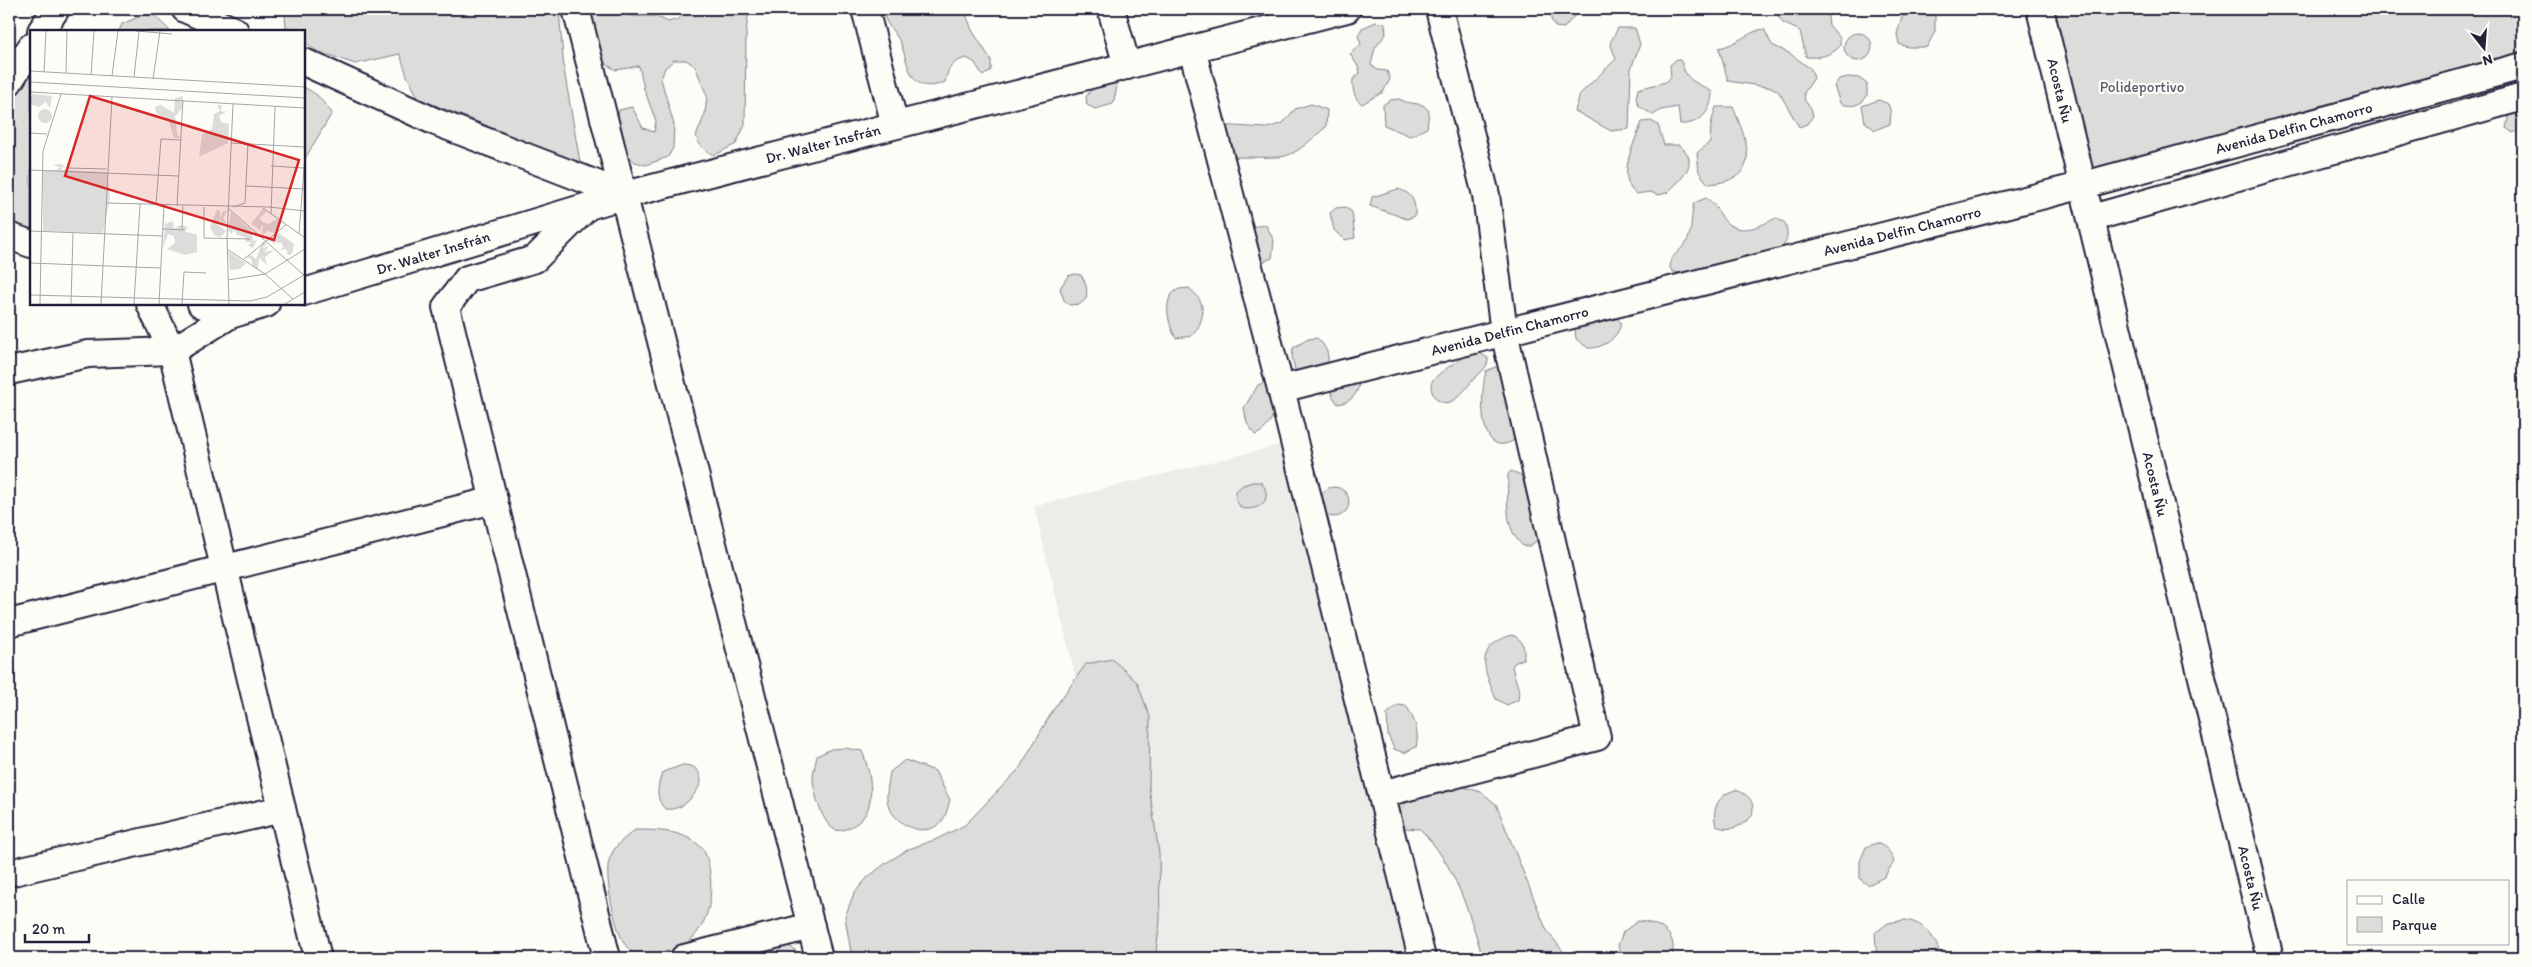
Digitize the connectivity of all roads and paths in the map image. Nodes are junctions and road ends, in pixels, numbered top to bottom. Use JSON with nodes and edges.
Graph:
{"nodes":[{"id":1,"x":56,"y":9,"type":"edge"},
{"id":2,"x":185,"y":9,"type":"edge"},
{"id":3,"x":576,"y":9,"type":"edge"},
{"id":4,"x":865,"y":9,"type":"edge"},
{"id":5,"x":1111,"y":9,"type":"edge"},
{"id":6,"x":1439,"y":9,"type":"edge"},
{"id":7,"x":2040,"y":9,"type":"edge"},
{"id":8,"x":1341,"y":10,"type":"edge"},
{"id":9,"x":42,"y":30,"type":"edge"},
{"id":10,"x":233,"y":30,"type":"edge"},
{"id":11,"x":30,"y":49,"type":"edge"},
{"id":12,"x":1192,"y":49,"type":"junction"},
{"id":13,"x":305,"y":62,"type":"edge"},
{"id":14,"x":1127,"y":66,"type":"junction"},
{"id":15,"x":2523,"y":66,"type":"edge"},
{"id":16,"x":9,"y":82,"type":"edge"},
{"id":17,"x":2523,"y":98,"type":"edge"},
{"id":18,"x":895,"y":125,"type":"junction"},
{"id":19,"x":2084,"y":185,"type":"junction"},
{"id":20,"x":625,"y":195,"type":"junction"},
{"id":21,"x":588,"y":206,"type":"junction"},
{"id":22,"x":2092,"y":218,"type":"junction"},
{"id":23,"x":9,"y":236,"type":"edge"},
{"id":24,"x":30,"y":244,"type":"edge"},
{"id":25,"x":305,"y":292,"type":"edge"},
{"id":26,"x":150,"y":305,"type":"edge"},
{"id":27,"x":204,"y":305,"type":"edge"},
{"id":28,"x":263,"y":305,"type":"edge"},
{"id":29,"x":230,"y":315,"type":"junction"},
{"id":30,"x":1504,"y":332,"type":"junction"},
{"id":31,"x":172,"y":351,"type":"junction"},
{"id":32,"x":9,"y":371,"type":"edge"},
{"id":33,"x":1281,"y":389,"type":"junction"},
{"id":34,"x":494,"y":500,"type":"junction"},
{"id":35,"x":224,"y":568,"type":"junction"},
{"id":36,"x":9,"y":623,"type":"edge"},
{"id":37,"x":1382,"y":794,"type":"junction"},
{"id":38,"x":282,"y":809,"type":"junction"},
{"id":39,"x":9,"y":873,"type":"edge"},
{"id":40,"x":811,"y":926,"type":"junction"},
{"id":41,"x":318,"y":958,"type":"edge"},
{"id":42,"x":608,"y":958,"type":"edge"},
{"id":43,"x":684,"y":958,"type":"edge"},
{"id":44,"x":818,"y":958,"type":"edge"},
{"id":45,"x":1422,"y":958,"type":"edge"},
{"id":46,"x":2270,"y":958,"type":"edge"}],
"edges":[{"from":1,"to":9,"type":"street"},
{"from":2,"to":10,"type":"street"},
{"from":3,"to":20,"type":"street"},
{"from":4,"to":18,"type":"street"},
{"from":5,"to":14,"type":"street"},
{"from":6,"to":30,"type":"street"},
{"from":7,"to":19,"type":"street","name":"Acosta Ñu"},
{"from":8,"to":12,"type":"street","name":"Dr. Walter Insfrán"},
{"from":11,"to":16,"type":"street"},
{"from":12,"to":14,"type":"street","name":"Dr. Walter Insfrán"},
{"from":12,"to":33,"type":"street"},
{"from":13,"to":20,"type":"street"},
{"from":14,"to":18,"type":"street","name":"Dr. Walter Insfrán"},
{"from":15,"to":19,"type":"street","name":"Avenida Delfin Chamorro"},
{"from":17,"to":22,"type":"street","name":"Avenida Delfin Chamorro"},
{"from":18,"to":20,"type":"street","name":"Dr. Walter Insfrán"},
{"from":19,"to":22,"type":"street","name":"Acosta Ñu"},
{"from":19,"to":30,"type":"street","name":"Avenida Delfin Chamorro"},
{"from":20,"to":21,"type":"street","name":"Dr. Walter Insfrán"},
{"from":20,"to":40,"type":"street"},
{"from":21,"to":25,"type":"street","name":"Dr. Walter Insfrán"},
{"from":21,"to":34,"type":"street"},
{"from":22,"to":46,"type":"street","name":"Acosta Ñu"},
{"from":23,"to":24,"type":"street"},
{"from":26,"to":31,"type":"street"},
{"from":27,"to":29,"type":"street"},
{"from":28,"to":29,"type":"street"},
{"from":29,"to":31,"type":"street"},
{"from":30,"to":33,"type":"street","name":"Avenida Delfin Chamorro"},
{"from":30,"to":37,"type":"street"},
{"from":31,"to":32,"type":"street"},
{"from":31,"to":35,"type":"street"},
{"from":33,"to":37,"type":"street"},
{"from":34,"to":35,"type":"street"},
{"from":34,"to":42,"type":"street"},
{"from":35,"to":36,"type":"street"},
{"from":35,"to":38,"type":"street"},
{"from":37,"to":45,"type":"street"},
{"from":38,"to":39,"type":"street"},
{"from":38,"to":41,"type":"street"},
{"from":40,"to":43,"type":"street"},
{"from":40,"to":44,"type":"street"}]}
